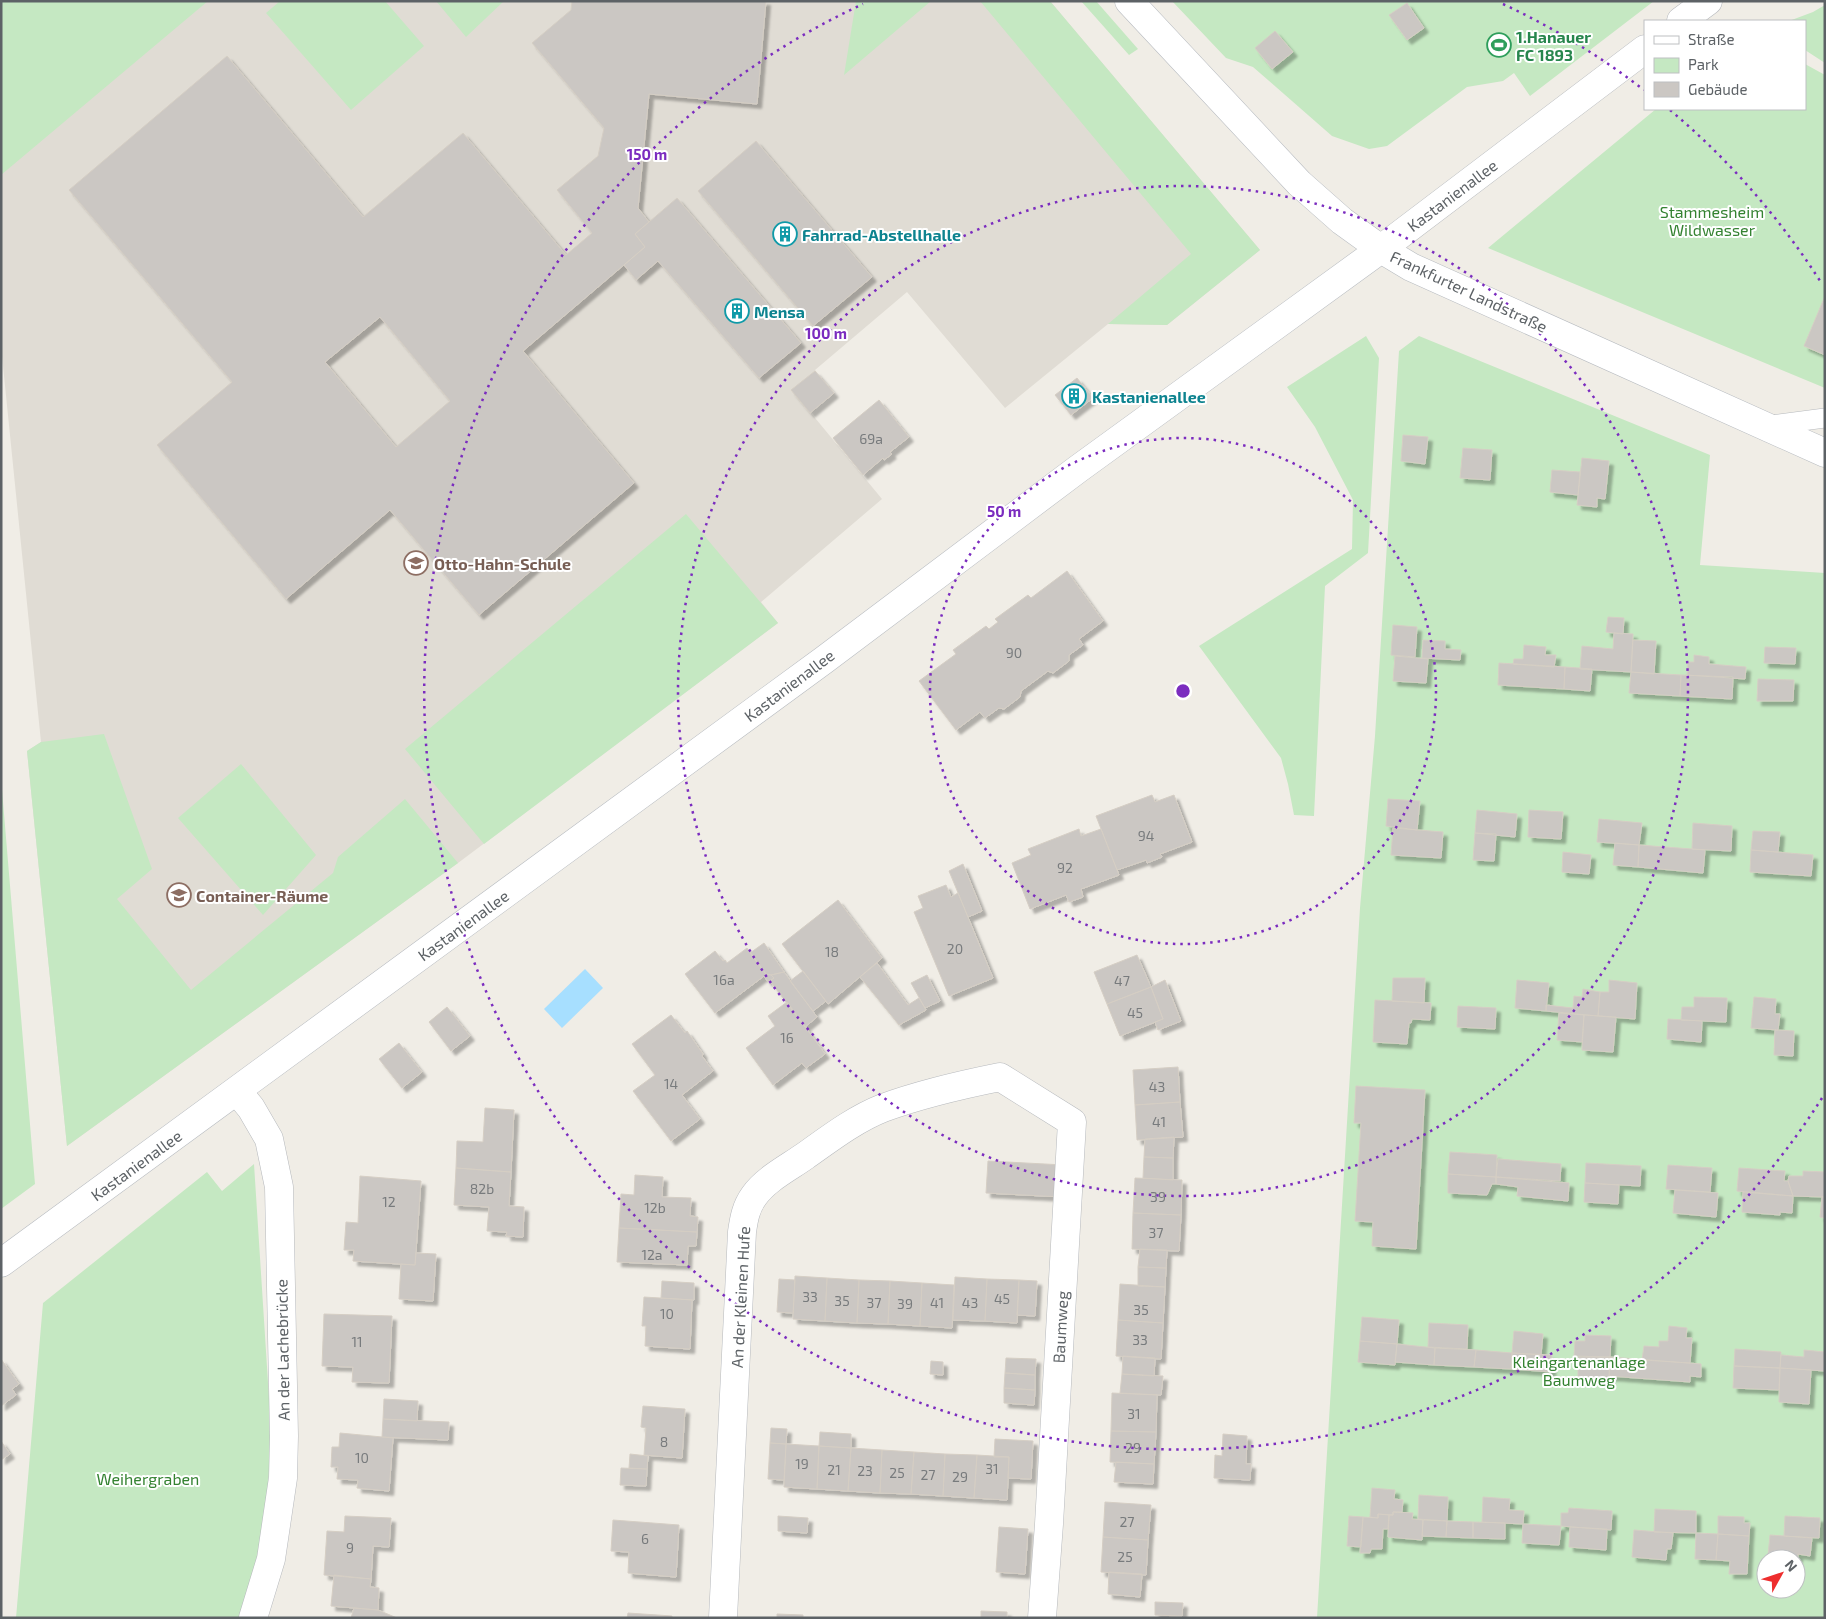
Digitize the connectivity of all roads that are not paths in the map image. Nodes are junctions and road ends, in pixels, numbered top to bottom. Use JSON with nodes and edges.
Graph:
{"nodes":[{"id":1,"x":1129,"y":1,"type":"edge"},
{"id":2,"x":1708,"y":1,"type":"edge"},
{"id":3,"x":1682,"y":20,"type":"edge"},
{"id":4,"x":1644,"y":49,"type":"edge"},
{"id":5,"x":1381,"y":249,"type":"junction"},
{"id":6,"x":1825,"y":418,"type":"edge"},
{"id":7,"x":1763,"y":426,"type":"junction"},
{"id":8,"x":1825,"y":453,"type":"edge"},
{"id":9,"x":1000,"y":1077,"type":"joint"},
{"id":10,"x":237,"y":1091,"type":"junction"},
{"id":11,"x":1,"y":1263,"type":"edge"},
{"id":12,"x":254,"y":1618,"type":"edge"},
{"id":13,"x":723,"y":1618,"type":"edge"},
{"id":14,"x":1042,"y":1618,"type":"edge"}],
"edges":[{"from":1,"to":5,"type":"street","name":"Frankfurter Landstraße"},
{"from":2,"to":3,"type":"street"},
{"from":4,"to":5,"type":"street","name":"Kastanienallee"},
{"from":5,"to":7,"type":"street","name":"Frankfurter Landstraße"},
{"from":5,"to":10,"type":"street","name":"Kastanienallee"},
{"from":6,"to":7,"type":"lane"},
{"from":7,"to":8,"type":"street","name":"Frankfurter Landstraße"},
{"from":9,"to":13,"type":"street","name":"An der Kleinen Hufe"},
{"from":9,"to":14,"type":"street","name":"Baumweg"},
{"from":10,"to":11,"type":"street","name":"Kastanienallee"},
{"from":10,"to":12,"type":"street","name":"An der Lachebrücke"}]}
